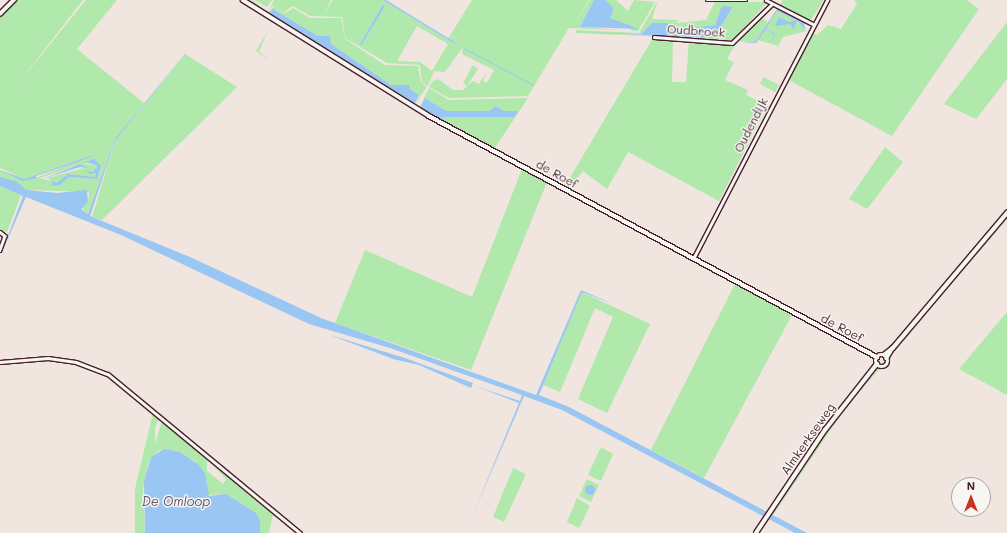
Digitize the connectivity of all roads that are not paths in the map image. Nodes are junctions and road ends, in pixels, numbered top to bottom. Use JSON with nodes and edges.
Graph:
{"nodes":[{"id":1,"x":14,"y":0,"type":"edge"},
{"id":2,"x":243,"y":0,"type":"edge"},
{"id":3,"x":707,"y":0,"type":"edge"},
{"id":4,"x":746,"y":0,"type":"edge"},
{"id":5,"x":766,"y":0,"type":"edge"},
{"id":6,"x":827,"y":0,"type":"edge"},
{"id":7,"x":772,"y":4,"type":"junction"},
{"id":8,"x":0,"y":14,"type":"edge"},
{"id":9,"x":813,"y":24,"type":"junction"},
{"id":10,"x":654,"y":37,"type":"dead end"},
{"id":11,"x":1007,"y":213,"type":"edge"},
{"id":12,"x":0,"y":232,"type":"edge"},
{"id":13,"x":0,"y":250,"type":"edge"},
{"id":14,"x":693,"y":259,"type":"junction"},
{"id":15,"x":886,"y":357,"type":"junction"},
{"id":16,"x":877,"y":358,"type":"junction"},
{"id":17,"x":0,"y":362,"type":"edge"},
{"id":18,"x":878,"y":365,"type":"junction"},
{"id":19,"x":300,"y":533,"type":"edge"},
{"id":20,"x":756,"y":533,"type":"edge"}],
"edges":[{"from":1,"to":8,"type":"street"},
{"from":2,"to":14,"type":"street","name":"de Roef"},
{"from":3,"to":4,"type":"street"},
{"from":5,"to":7,"type":"street"},
{"from":6,"to":9,"type":"street","name":"Oudendijk"},
{"from":7,"to":9,"type":"street"},
{"from":7,"to":10,"type":"street","name":"Oudbroek"},
{"from":9,"to":14,"type":"street","name":"Oudendijk"},
{"from":11,"to":15,"type":"street"},
{"from":12,"to":13,"type":"street"},
{"from":14,"to":16,"type":"street","name":"de Roef"},
{"from":15,"to":16,"type":"street"},
{"from":15,"to":18,"type":"street","name":"Almkerkseweg"},
{"from":16,"to":18,"type":"street"},
{"from":17,"to":19,"type":"street"},
{"from":18,"to":20,"type":"street","name":"Almkerkseweg"}]}
